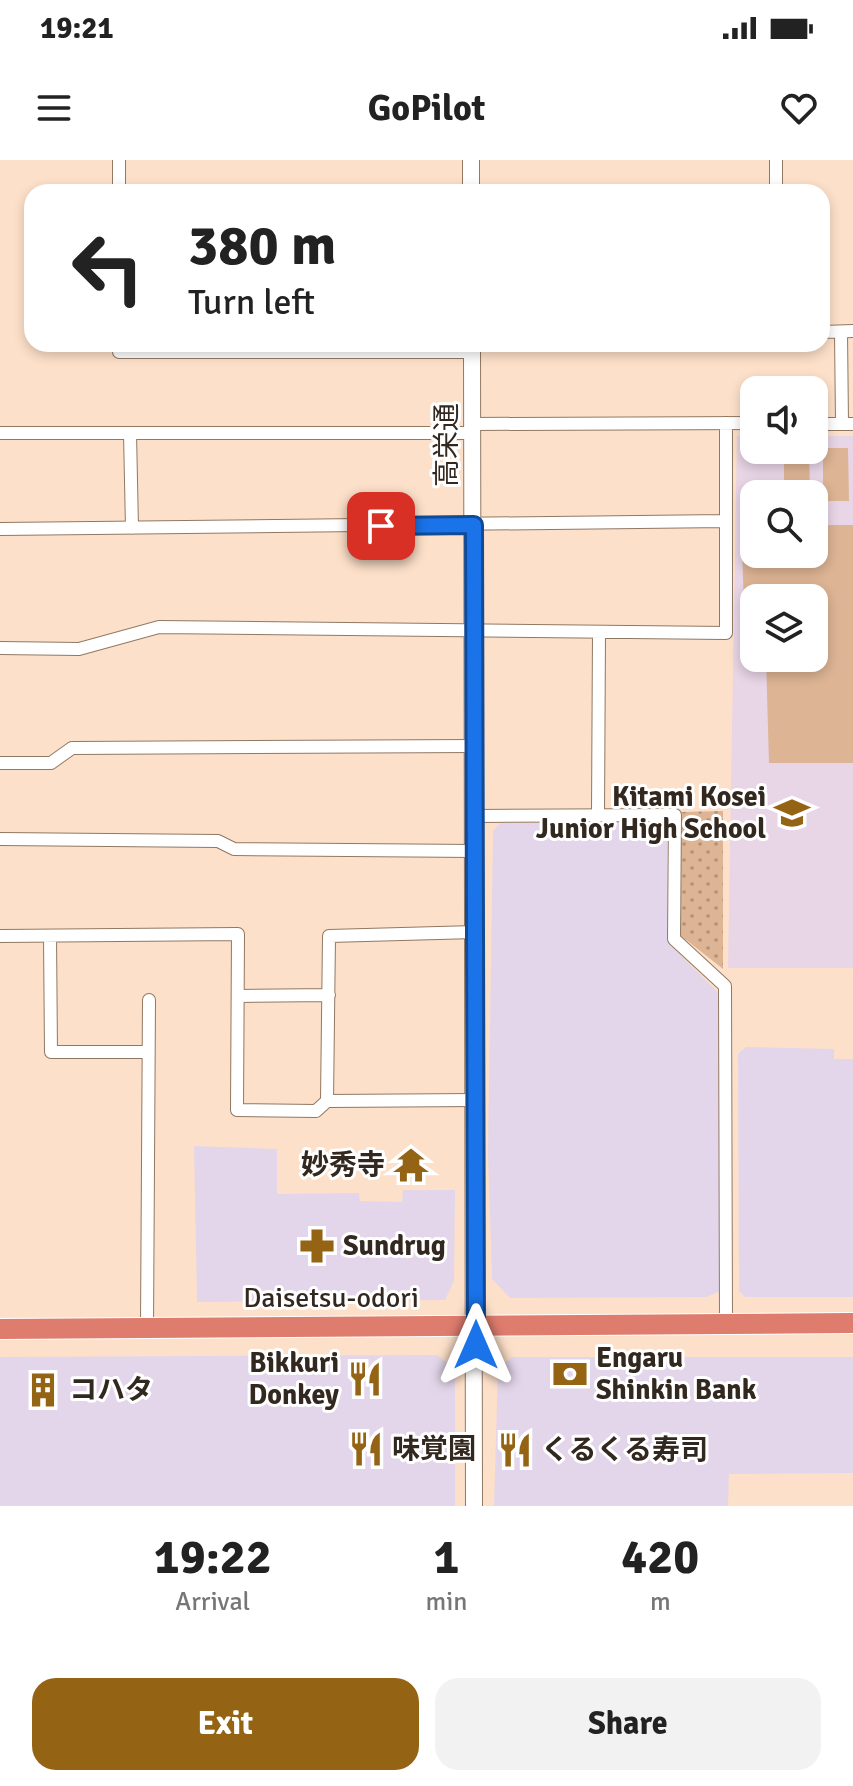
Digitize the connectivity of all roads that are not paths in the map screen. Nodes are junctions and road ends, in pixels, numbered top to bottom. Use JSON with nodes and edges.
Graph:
{"nodes":[{"id":1,"x":119,"y":160,"type":"edge"},
{"id":2,"x":471,"y":160,"type":"edge"},
{"id":3,"x":776,"y":160,"type":"edge"},
{"id":4,"x":119,"y":184,"type":"edge"},
{"id":5,"x":471,"y":184,"type":"edge"},
{"id":6,"x":776,"y":184,"type":"edge"},
{"id":7,"x":847,"y":332,"type":"edge"},
{"id":8,"x":472,"y":352,"type":"edge"},
{"id":9,"x":726,"y":423,"type":"junction"},
{"id":10,"x":740,"y":423,"type":"edge"},
{"id":11,"x":848,"y":424,"type":"edge"},
{"id":12,"x":473,"y":429,"type":"junction"},
{"id":13,"x":0,"y":433,"type":"edge"},
{"id":14,"x":130,"y":433,"type":"junction"},
{"id":15,"x":725,"y":521,"type":"junction"},
{"id":16,"x":474,"y":525,"type":"junction"},
{"id":17,"x":132,"y":528,"type":"junction"},
{"id":18,"x":0,"y":529,"type":"edge"},
{"id":19,"x":474,"y":631,"type":"junction"},
{"id":20,"x":599,"y":633,"type":"junction"},
{"id":21,"x":0,"y":648,"type":"edge"},
{"id":22,"x":474,"y":746,"type":"junction"},
{"id":23,"x":0,"y":763,"type":"edge"},
{"id":24,"x":598,"y":815,"type":"junction"},
{"id":25,"x":474,"y":816,"type":"junction"},
{"id":26,"x":0,"y":839,"type":"edge"},
{"id":27,"x":475,"y":851,"type":"junction"},
{"id":28,"x":475,"y":932,"type":"junction"},
{"id":29,"x":0,"y":936,"type":"edge"},
{"id":30,"x":50,"y":936,"type":"junction"},
{"id":31,"x":329,"y":995,"type":"junction"},
{"id":32,"x":238,"y":996,"type":"junction"},
{"id":33,"x":149,"y":1000,"type":"dead end"},
{"id":34,"x":148,"y":1052,"type":"junction"},
{"id":35,"x":476,"y":1100,"type":"junction"},
{"id":36,"x":327,"y":1101,"type":"junction"},
{"id":37,"x":726,"y":1322,"type":"junction"},
{"id":38,"x":853,"y":1323,"type":"edge"},
{"id":39,"x":147,"y":1326,"type":"junction"},
{"id":40,"x":477,"y":1326,"type":"junction"},
{"id":41,"x":0,"y":1329,"type":"edge"},
{"id":42,"x":474,"y":1506,"type":"edge"}],
"edges":[{"from":1,"to":4,"type":"street"},
{"from":2,"to":5,"type":"street"},
{"from":3,"to":6,"type":"street"},
{"from":7,"to":11,"type":"street"},
{"from":8,"to":12,"type":"street","name":"高栄通"},
{"from":9,"to":10,"type":"street"},
{"from":9,"to":12,"type":"street"},
{"from":9,"to":15,"type":"street"},
{"from":12,"to":14,"type":"street"},
{"from":12,"to":16,"type":"street","name":"高栄通"},
{"from":13,"to":14,"type":"street"},
{"from":14,"to":17,"type":"street"},
{"from":15,"to":16,"type":"street"},
{"from":15,"to":20,"type":"street"},
{"from":16,"to":17,"type":"street"},
{"from":16,"to":19,"type":"street","name":"高栄通"},
{"from":17,"to":18,"type":"street"},
{"from":19,"to":20,"type":"street"},
{"from":19,"to":21,"type":"street"},
{"from":19,"to":22,"type":"street","name":"高栄通"},
{"from":20,"to":24,"type":"street"},
{"from":22,"to":23,"type":"street"},
{"from":22,"to":25,"type":"street","name":"高栄通"},
{"from":24,"to":25,"type":"street"},
{"from":24,"to":37,"type":"street"},
{"from":25,"to":27,"type":"street","name":"高栄通"},
{"from":26,"to":27,"type":"street"},
{"from":27,"to":28,"type":"street","name":"高栄通"},
{"from":28,"to":31,"type":"street"},
{"from":28,"to":35,"type":"street","name":"高栄通"},
{"from":29,"to":30,"type":"street"},
{"from":30,"to":32,"type":"street"},
{"from":30,"to":34,"type":"street"},
{"from":31,"to":32,"type":"street"},
{"from":31,"to":36,"type":"street"},
{"from":32,"to":36,"type":"street"},
{"from":33,"to":34,"type":"street"},
{"from":34,"to":39,"type":"street"},
{"from":35,"to":36,"type":"street"},
{"from":35,"to":40,"type":"street","name":"高栄通"},
{"from":37,"to":38,"type":"highway","name":"Daisetsu-odori"},
{"from":37,"to":40,"type":"highway","name":"Daisetsu-odori"},
{"from":39,"to":40,"type":"highway","name":"Daisetsu-odori"},
{"from":39,"to":41,"type":"highway","name":"Daisetsu-odori"},
{"from":40,"to":42,"type":"street","name":"高栄通"}]}
